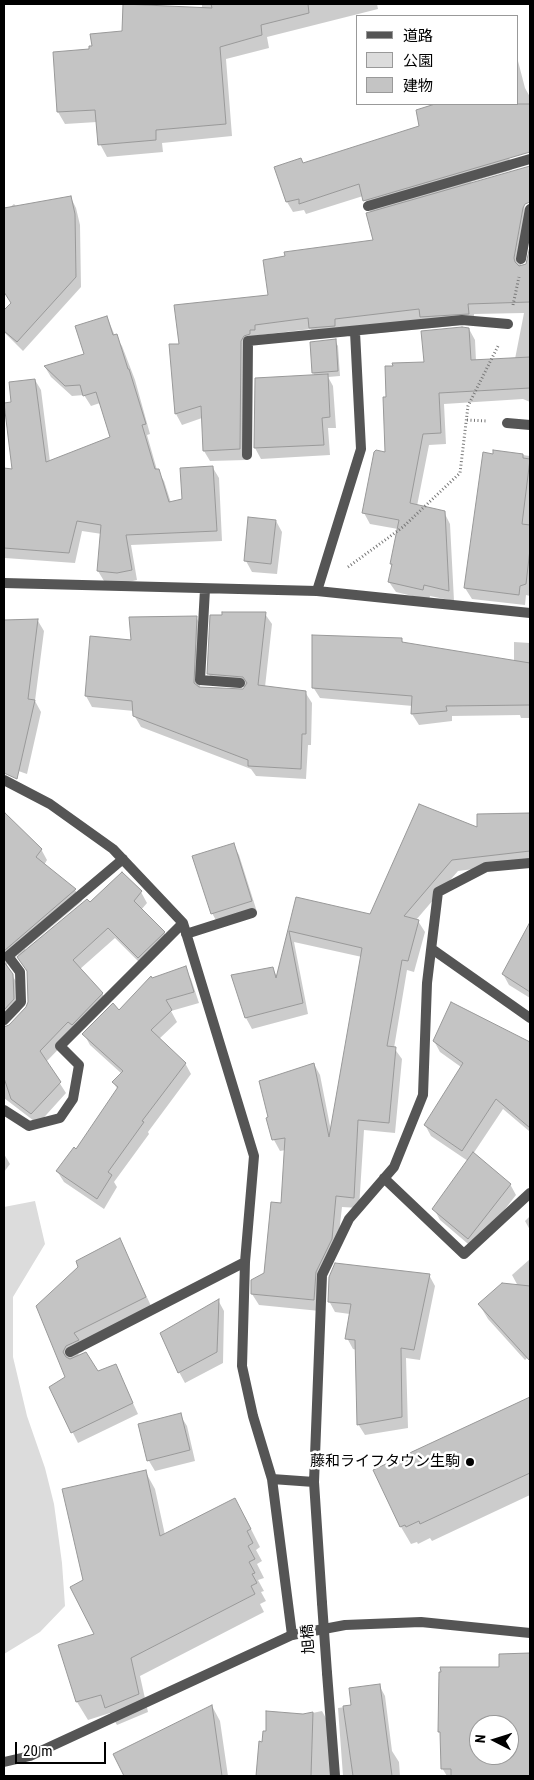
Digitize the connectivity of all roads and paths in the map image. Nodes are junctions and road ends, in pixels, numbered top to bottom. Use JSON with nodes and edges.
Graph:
{"nodes":[{"id":1,"x":530,"y":159,"type":"edge"},
{"id":2,"x":368,"y":206,"type":"dead end"},
{"id":3,"x":530,"y":209,"type":"edge"},
{"id":4,"x":521,"y":259,"type":"joint"},
{"id":5,"x":508,"y":324,"type":"junction"},
{"id":6,"x":355,"y":332,"type":"junction"},
{"id":7,"x":506,"y":423,"type":"dead end"},
{"id":8,"x":530,"y":425,"type":"edge"},
{"id":9,"x":247,"y":455,"type":"dead end"},
{"id":10,"x":347,"y":567,"type":"dead end"},
{"id":11,"x":4,"y":582,"type":"edge"},
{"id":12,"x":205,"y":589,"type":"junction"},
{"id":13,"x":317,"y":591,"type":"junction"},
{"id":14,"x":530,"y":613,"type":"edge"},
{"id":15,"x":240,"y":683,"type":"dead end"},
{"id":16,"x":4,"y":780,"type":"edge"},
{"id":17,"x":122,"y":859,"type":"junction"},
{"id":18,"x":530,"y":863,"type":"edge"},
{"id":19,"x":252,"y":913,"type":"dead end"},
{"id":20,"x":185,"y":928,"type":"junction"},
{"id":21,"x":432,"y":949,"type":"junction"},
{"id":22,"x":530,"y":1018,"type":"edge"},
{"id":23,"x":4,"y":1020,"type":"edge"},
{"id":24,"x":4,"y":1110,"type":"edge"},
{"id":25,"x":384,"y":1178,"type":"junction"},
{"id":26,"x":530,"y":1193,"type":"edge"},
{"id":27,"x":245,"y":1262,"type":"junction"},
{"id":28,"x":70,"y":1352,"type":"dead end"},
{"id":29,"x":272,"y":1479,"type":"junction"},
{"id":30,"x":314,"y":1482,"type":"junction"},
{"id":31,"x":530,"y":1633,"type":"edge"},
{"id":32,"x":292,"y":1635,"type":"junction"},
{"id":33,"x":4,"y":1762,"type":"edge"},
{"id":34,"x":335,"y":1776,"type":"edge"}],
"edges":[{"from":1,"to":2,"type":"street"},
{"from":3,"to":4,"type":"street"},
{"from":4,"to":5,"type":"path"},
{"from":5,"to":6,"type":"street"},
{"from":5,"to":10,"type":"path"},
{"from":6,"to":9,"type":"street"},
{"from":6,"to":13,"type":"street"},
{"from":7,"to":8,"type":"street"},
{"from":11,"to":12,"type":"street"},
{"from":12,"to":13,"type":"street"},
{"from":12,"to":15,"type":"street"},
{"from":13,"to":14,"type":"street"},
{"from":16,"to":17,"type":"street"},
{"from":17,"to":20,"type":"street"},
{"from":17,"to":23,"type":"street"},
{"from":18,"to":21,"type":"street","name":"旭橋"},
{"from":19,"to":20,"type":"street"},
{"from":20,"to":24,"type":"street"},
{"from":20,"to":27,"type":"street"},
{"from":21,"to":22,"type":"street"},
{"from":21,"to":25,"type":"street","name":"旭橋"},
{"from":25,"to":26,"type":"street"},
{"from":25,"to":30,"type":"street","name":"旭橋"},
{"from":27,"to":28,"type":"street"},
{"from":27,"to":29,"type":"street"},
{"from":29,"to":30,"type":"street"},
{"from":29,"to":32,"type":"street"},
{"from":30,"to":34,"type":"street","name":"旭橋","bridge":true},
{"from":31,"to":32,"type":"street"},
{"from":32,"to":33,"type":"street"}]}
